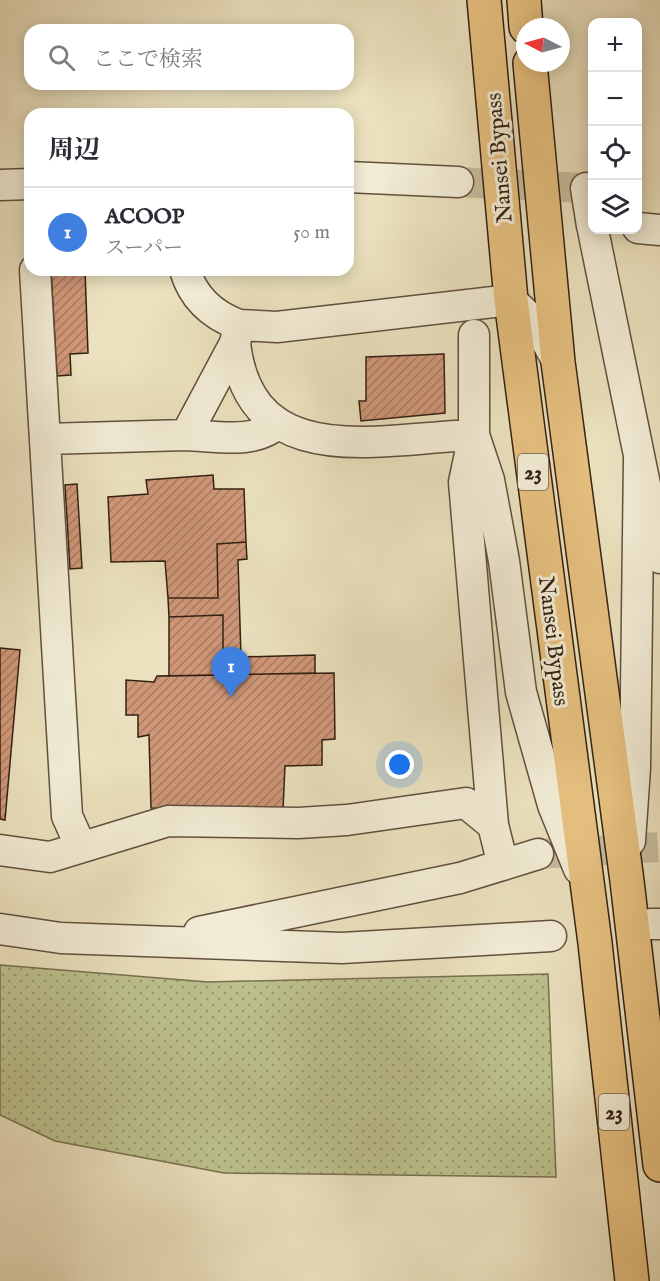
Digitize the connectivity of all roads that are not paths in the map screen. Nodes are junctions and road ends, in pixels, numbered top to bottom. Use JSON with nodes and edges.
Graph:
{"nodes":[{"id":1,"x":484,"y":0,"type":"edge"},
{"id":2,"x":524,"y":0,"type":"edge"},
{"id":3,"x":525,"y":18,"type":"edge"},
{"id":4,"x":531,"y":72,"type":"edge"},
{"id":5,"x":354,"y":177,"type":"edge"},
{"id":6,"x":458,"y":182,"type":"tunnel mouth"},
{"id":7,"x":24,"y":184,"type":"edge"},
{"id":8,"x":0,"y":185,"type":"edge"},
{"id":9,"x":586,"y":188,"type":"dead end"},
{"id":10,"x":588,"y":199,"type":"edge"},
{"id":11,"x":642,"y":228,"type":"edge"},
{"id":12,"x":660,"y":230,"type":"edge"},
{"id":13,"x":594,"y":234,"type":"edge"},
{"id":14,"x":35,"y":276,"type":"edge"},
{"id":15,"x":188,"y":276,"type":"edge"},
{"id":16,"x":511,"y":300,"type":"junction"},
{"id":17,"x":237,"y":334,"type":"junction"},
{"id":18,"x":474,"y":335,"type":"dead end"},
{"id":19,"x":558,"y":362,"type":"junction"},
{"id":20,"x":278,"y":423,"type":"junction"},
{"id":21,"x":186,"y":435,"type":"junction"},
{"id":22,"x":474,"y":435,"type":"junction"},
{"id":23,"x":45,"y":439,"type":"junction"},
{"id":24,"x":639,"y":460,"type":"junction"},
{"id":25,"x":660,"y":558,"type":"edge"},
{"id":26,"x":493,"y":825,"type":"junction"},
{"id":27,"x":81,"y":847,"type":"junction"},
{"id":28,"x":0,"y":850,"type":"edge"},
{"id":29,"x":538,"y":854,"type":"tunnel mouth"},
{"id":30,"x":503,"y":865,"type":"junction"},
{"id":31,"x":627,"y":881,"type":"junction"},
{"id":32,"x":586,"y":887,"type":"junction"},
{"id":33,"x":0,"y":929,"type":"edge"},
{"id":34,"x":648,"y":929,"type":"edge"},
{"id":35,"x":551,"y":936,"type":"dead end"},
{"id":36,"x":148,"y":942,"type":"junction"},
{"id":37,"x":660,"y":1165,"type":"edge"},
{"id":38,"x":632,"y":1281,"type":"edge"}],
"edges":[{"from":1,"to":16,"type":"highway","name":"Nansei Bypass","number":"23"},
{"from":2,"to":3,"type":"highway"},
{"from":4,"to":19,"type":"highway","name":"Nansei Bypass","number":"23"},
{"from":5,"to":6,"type":"street"},
{"from":7,"to":8,"type":"street"},
{"from":9,"to":10,"type":"street"},
{"from":11,"to":12,"type":"street"},
{"from":13,"to":24,"type":"street"},
{"from":14,"to":23,"type":"street"},
{"from":15,"to":17,"type":"street"},
{"from":16,"to":17,"type":"street"},
{"from":16,"to":19,"type":"street"},
{"from":16,"to":32,"type":"highway","name":"Nansei Bypass","number":"23"},
{"from":17,"to":20,"type":"street"},
{"from":17,"to":21,"type":"street"},
{"from":18,"to":22,"type":"street"},
{"from":19,"to":31,"type":"highway","name":"Nansei Bypass","number":"23"},
{"from":20,"to":21,"type":"street"},
{"from":20,"to":22,"type":"street"},
{"from":21,"to":23,"type":"street"},
{"from":22,"to":26,"type":"street"},
{"from":22,"to":32,"type":"street"},
{"from":23,"to":27,"type":"street"},
{"from":24,"to":25,"type":"street"},
{"from":24,"to":31,"type":"street"},
{"from":26,"to":27,"type":"street"},
{"from":26,"to":30,"type":"street"},
{"from":27,"to":28,"type":"street"},
{"from":29,"to":30,"type":"street"},
{"from":30,"to":36,"type":"street"},
{"from":31,"to":34,"type":"highway","name":"Nansei Bypass","number":"23"},
{"from":32,"to":38,"type":"highway","name":"Nansei Bypass","number":"23"},
{"from":33,"to":36,"type":"street"},
{"from":34,"to":37,"type":"highway","name":"Nansei Bypass","number":"23"},
{"from":35,"to":36,"type":"street"}]}
